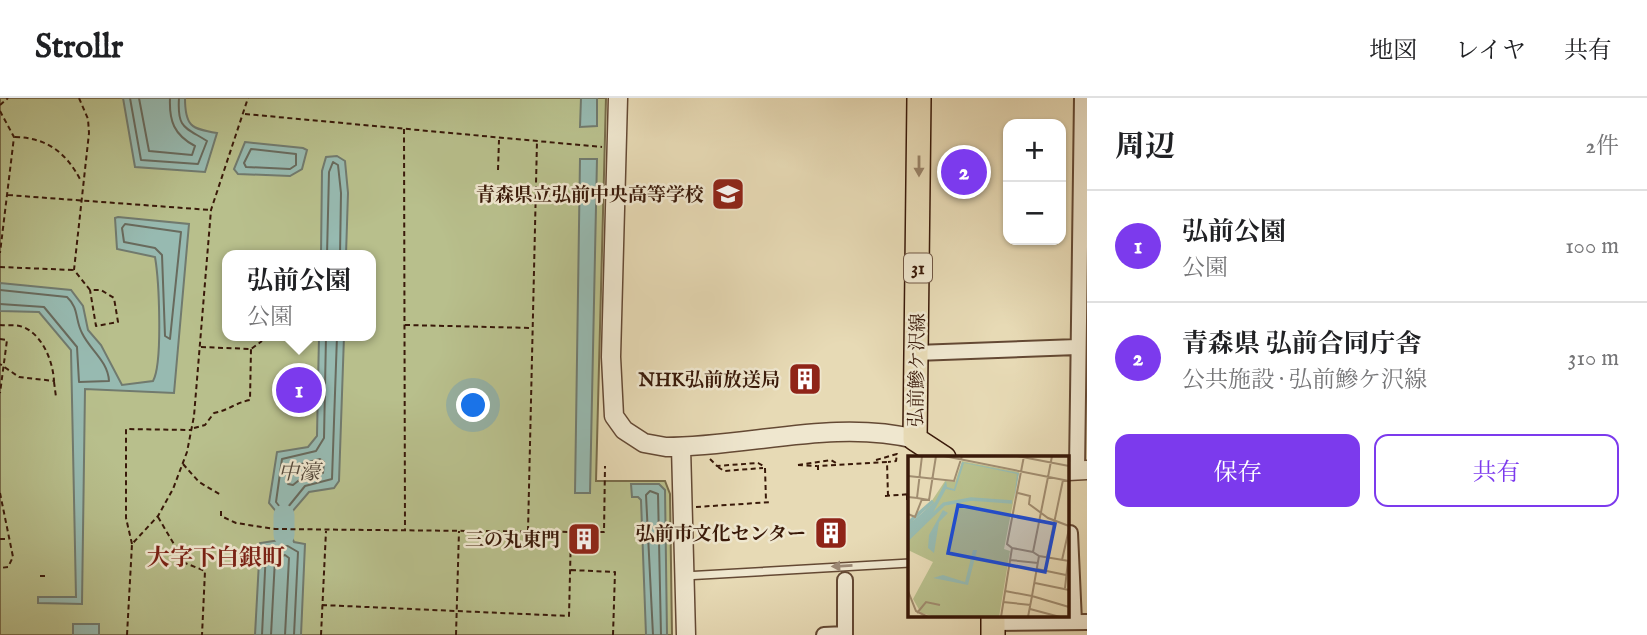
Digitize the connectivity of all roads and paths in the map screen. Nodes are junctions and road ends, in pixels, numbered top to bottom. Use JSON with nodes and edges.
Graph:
{"nodes":[{"id":1,"x":8,"y":98,"type":"edge"},
{"id":2,"x":79,"y":98,"type":"edge"},
{"id":3,"x":248,"y":98,"type":"edge"},
{"id":4,"x":618,"y":98,"type":"edge"},
{"id":5,"x":919,"y":98,"type":"edge"},
{"id":6,"x":1082,"y":98,"type":"edge"},
{"id":7,"x":0,"y":105,"type":"edge"},
{"id":8,"x":0,"y":111,"type":"edge"},
{"id":9,"x":243,"y":114,"type":"junction"},
{"id":10,"x":404,"y":129,"type":"junction"},
{"id":11,"x":13,"y":137,"type":"junction"},
{"id":12,"x":499,"y":138,"type":"junction"},
{"id":13,"x":537,"y":141,"type":"junction"},
{"id":14,"x":617,"y":149,"type":"junction"},
{"id":15,"x":498,"y":170,"type":"dead end"},
{"id":16,"x":81,"y":182,"type":"junction"},
{"id":17,"x":8,"y":195,"type":"junction"},
{"id":18,"x":80,"y":201,"type":"junction"},
{"id":19,"x":211,"y":210,"type":"junction"},
{"id":20,"x":0,"y":253,"type":"edge"},
{"id":21,"x":0,"y":267,"type":"edge"},
{"id":22,"x":74,"y":270,"type":"junction"},
{"id":23,"x":90,"y":290,"type":"junction"},
{"id":24,"x":0,"y":325,"type":"edge"},
{"id":25,"x":404,"y":325,"type":"junction"},
{"id":26,"x":533,"y":328,"type":"junction"},
{"id":27,"x":0,"y":339,"type":"edge"},
{"id":28,"x":262,"y":341,"type":"dead end"},
{"id":29,"x":200,"y":347,"type":"junction"},
{"id":30,"x":1077,"y":347,"type":"junction"},
{"id":31,"x":251,"y":349,"type":"junction"},
{"id":32,"x":916,"y":353,"type":"junction"},
{"id":33,"x":0,"y":364,"type":"edge"},
{"id":34,"x":5,"y":365,"type":"junction"},
{"id":35,"x":54,"y":381,"type":"junction"},
{"id":36,"x":0,"y":393,"type":"edge"},
{"id":37,"x":56,"y":397,"type":"dead end"},
{"id":38,"x":192,"y":429,"type":"junction"},
{"id":39,"x":915,"y":439,"type":"junction"},
{"id":40,"x":681,"y":447,"type":"junction"},
{"id":41,"x":941,"y":456,"type":"edge"},
{"id":42,"x":709,"y":458,"type":"dead end"},
{"id":43,"x":875,"y":460,"type":"junction"},
{"id":44,"x":887,"y":462,"type":"junction"},
{"id":45,"x":837,"y":463,"type":"junction"},
{"id":46,"x":183,"y":464,"type":"junction"},
{"id":47,"x":740,"y":465,"type":"junction"},
{"id":48,"x":605,"y":466,"type":"dead end"},
{"id":49,"x":717,"y":466,"type":"junction"},
{"id":50,"x":765,"y":467,"type":"junction"},
{"id":51,"x":741,"y":470,"type":"junction"},
{"id":52,"x":1077,"y":470,"type":"edge"},
{"id":53,"x":0,"y":493,"type":"edge"},
{"id":54,"x":908,"y":494,"type":"edge"},
{"id":55,"x":221,"y":495,"type":"dead end"},
{"id":56,"x":766,"y":502,"type":"junction"},
{"id":57,"x":772,"y":502,"type":"dead end"},
{"id":58,"x":692,"y":507,"type":"dead end"},
{"id":59,"x":221,"y":511,"type":"dead end"},
{"id":60,"x":158,"y":516,"type":"junction"},
{"id":61,"x":326,"y":530,"type":"junction"},
{"id":62,"x":405,"y":531,"type":"junction"},
{"id":63,"x":459,"y":531,"type":"junction"},
{"id":64,"x":528,"y":531,"type":"junction"},
{"id":65,"x":571,"y":532,"type":"junction"},
{"id":66,"x":576,"y":532,"type":"dead end"},
{"id":67,"x":591,"y":532,"type":"dead end"},
{"id":68,"x":1070,"y":533,"type":"dead end"},
{"id":69,"x":0,"y":539,"type":"edge"},
{"id":70,"x":9,"y":540,"type":"junction"},
{"id":71,"x":132,"y":544,"type":"junction"},
{"id":72,"x":908,"y":563,"type":"edge"},
{"id":73,"x":0,"y":568,"type":"edge"},
{"id":74,"x":570,"y":570,"type":"junction"},
{"id":75,"x":40,"y":576,"type":"dead end"},
{"id":76,"x":46,"y":576,"type":"dead end"},
{"id":77,"x":684,"y":576,"type":"junction"},
{"id":78,"x":845,"y":580,"type":"dead end"},
{"id":79,"x":322,"y":605,"type":"junction"},
{"id":80,"x":456,"y":611,"type":"junction"},
{"id":81,"x":1081,"y":622,"type":"edge"},
{"id":82,"x":993,"y":625,"type":"edge"},
{"id":83,"x":127,"y":635,"type":"edge"},
{"id":84,"x":202,"y":635,"type":"edge"},
{"id":85,"x":321,"y":635,"type":"edge"},
{"id":86,"x":456,"y":635,"type":"edge"},
{"id":87,"x":613,"y":635,"type":"edge"},
{"id":88,"x":686,"y":635,"type":"edge"},
{"id":89,"x":824,"y":635,"type":"edge"},
{"id":90,"x":845,"y":635,"type":"edge"}],
"edges":[{"from":1,"to":7,"type":"path"},
{"from":2,"to":16,"type":"path"},
{"from":3,"to":9,"type":"path"},
{"from":4,"to":14,"type":"street"},
{"from":5,"to":32,"type":"main road","name":"弘前鰺ケ沢線","number":"31","one_way":true},
{"from":6,"to":30,"type":"street"},
{"from":8,"to":11,"type":"path"},
{"from":9,"to":10,"type":"path"},
{"from":9,"to":19,"type":"path"},
{"from":10,"to":12,"type":"path"},
{"from":10,"to":25,"type":"path"},
{"from":11,"to":16,"type":"path"},
{"from":11,"to":17,"type":"path"},
{"from":12,"to":13,"type":"path"},
{"from":12,"to":15,"type":"path"},
{"from":13,"to":14,"type":"path"},
{"from":13,"to":26,"type":"path"},
{"from":14,"to":40,"type":"street"},
{"from":16,"to":18,"type":"path"},
{"from":17,"to":18,"type":"path"},
{"from":17,"to":20,"type":"path"},
{"from":18,"to":19,"type":"path"},
{"from":18,"to":22,"type":"path"},
{"from":19,"to":29,"type":"path"},
{"from":21,"to":22,"type":"path"},
{"from":22,"to":23,"type":"path"},
{"from":23,"to":23,"type":"path"},
{"from":24,"to":35,"type":"path"},
{"from":25,"to":26,"type":"path"},
{"from":25,"to":62,"type":"path"},
{"from":26,"to":64,"type":"path"},
{"from":27,"to":34,"type":"path"},
{"from":28,"to":31,"type":"path"},
{"from":29,"to":31,"type":"path"},
{"from":29,"to":38,"type":"path"},
{"from":30,"to":32,"type":"street"},
{"from":30,"to":52,"type":"street"},
{"from":31,"to":38,"type":"path"},
{"from":32,"to":39,"type":"main road","name":"弘前鰺ケ沢線","number":"31"},
{"from":33,"to":34,"type":"path"},
{"from":34,"to":35,"type":"path"},
{"from":34,"to":36,"type":"path"},
{"from":35,"to":37,"type":"path"},
{"from":38,"to":46,"type":"path"},
{"from":38,"to":71,"type":"path"},
{"from":39,"to":40,"type":"street"},
{"from":39,"to":41,"type":"main road","name":"弘前鰺ケ沢線"},
{"from":40,"to":77,"type":"street"},
{"from":42,"to":49,"type":"path"},
{"from":43,"to":44,"type":"path"},
{"from":43,"to":44,"type":"path"},
{"from":43,"to":45,"type":"path"},
{"from":44,"to":54,"type":"path"},
{"from":45,"to":45,"type":"path"},
{"from":46,"to":55,"type":"path"},
{"from":46,"to":60,"type":"path"},
{"from":47,"to":49,"type":"path"},
{"from":47,"to":50,"type":"path"},
{"from":47,"to":51,"type":"path"},
{"from":48,"to":67,"type":"path"},
{"from":49,"to":51,"type":"path"},
{"from":50,"to":51,"type":"path"},
{"from":50,"to":56,"type":"path"},
{"from":53,"to":70,"type":"path"},
{"from":56,"to":57,"type":"path"},
{"from":56,"to":58,"type":"path"},
{"from":59,"to":61,"type":"path"},
{"from":60,"to":71,"type":"path"},
{"from":60,"to":84,"type":"path"},
{"from":61,"to":62,"type":"path"},
{"from":61,"to":79,"type":"path"},
{"from":62,"to":63,"type":"path"},
{"from":63,"to":64,"type":"path"},
{"from":63,"to":80,"type":"path"},
{"from":64,"to":65,"type":"path"},
{"from":65,"to":66,"type":"path"},
{"from":65,"to":74,"type":"path"},
{"from":68,"to":81,"type":"street"},
{"from":69,"to":70,"type":"path"},
{"from":70,"to":73,"type":"path"},
{"from":71,"to":83,"type":"path"},
{"from":72,"to":77,"type":"lane","one_way":true},
{"from":74,"to":80,"type":"path"},
{"from":74,"to":87,"type":"path"},
{"from":75,"to":76,"type":"path"},
{"from":77,"to":88,"type":"street"},
{"from":78,"to":90,"type":"street"},
{"from":79,"to":80,"type":"path"},
{"from":79,"to":85,"type":"path"},
{"from":80,"to":86,"type":"path"},
{"from":81,"to":82,"type":"street"},
{"from":89,"to":90,"type":"street"}]}
